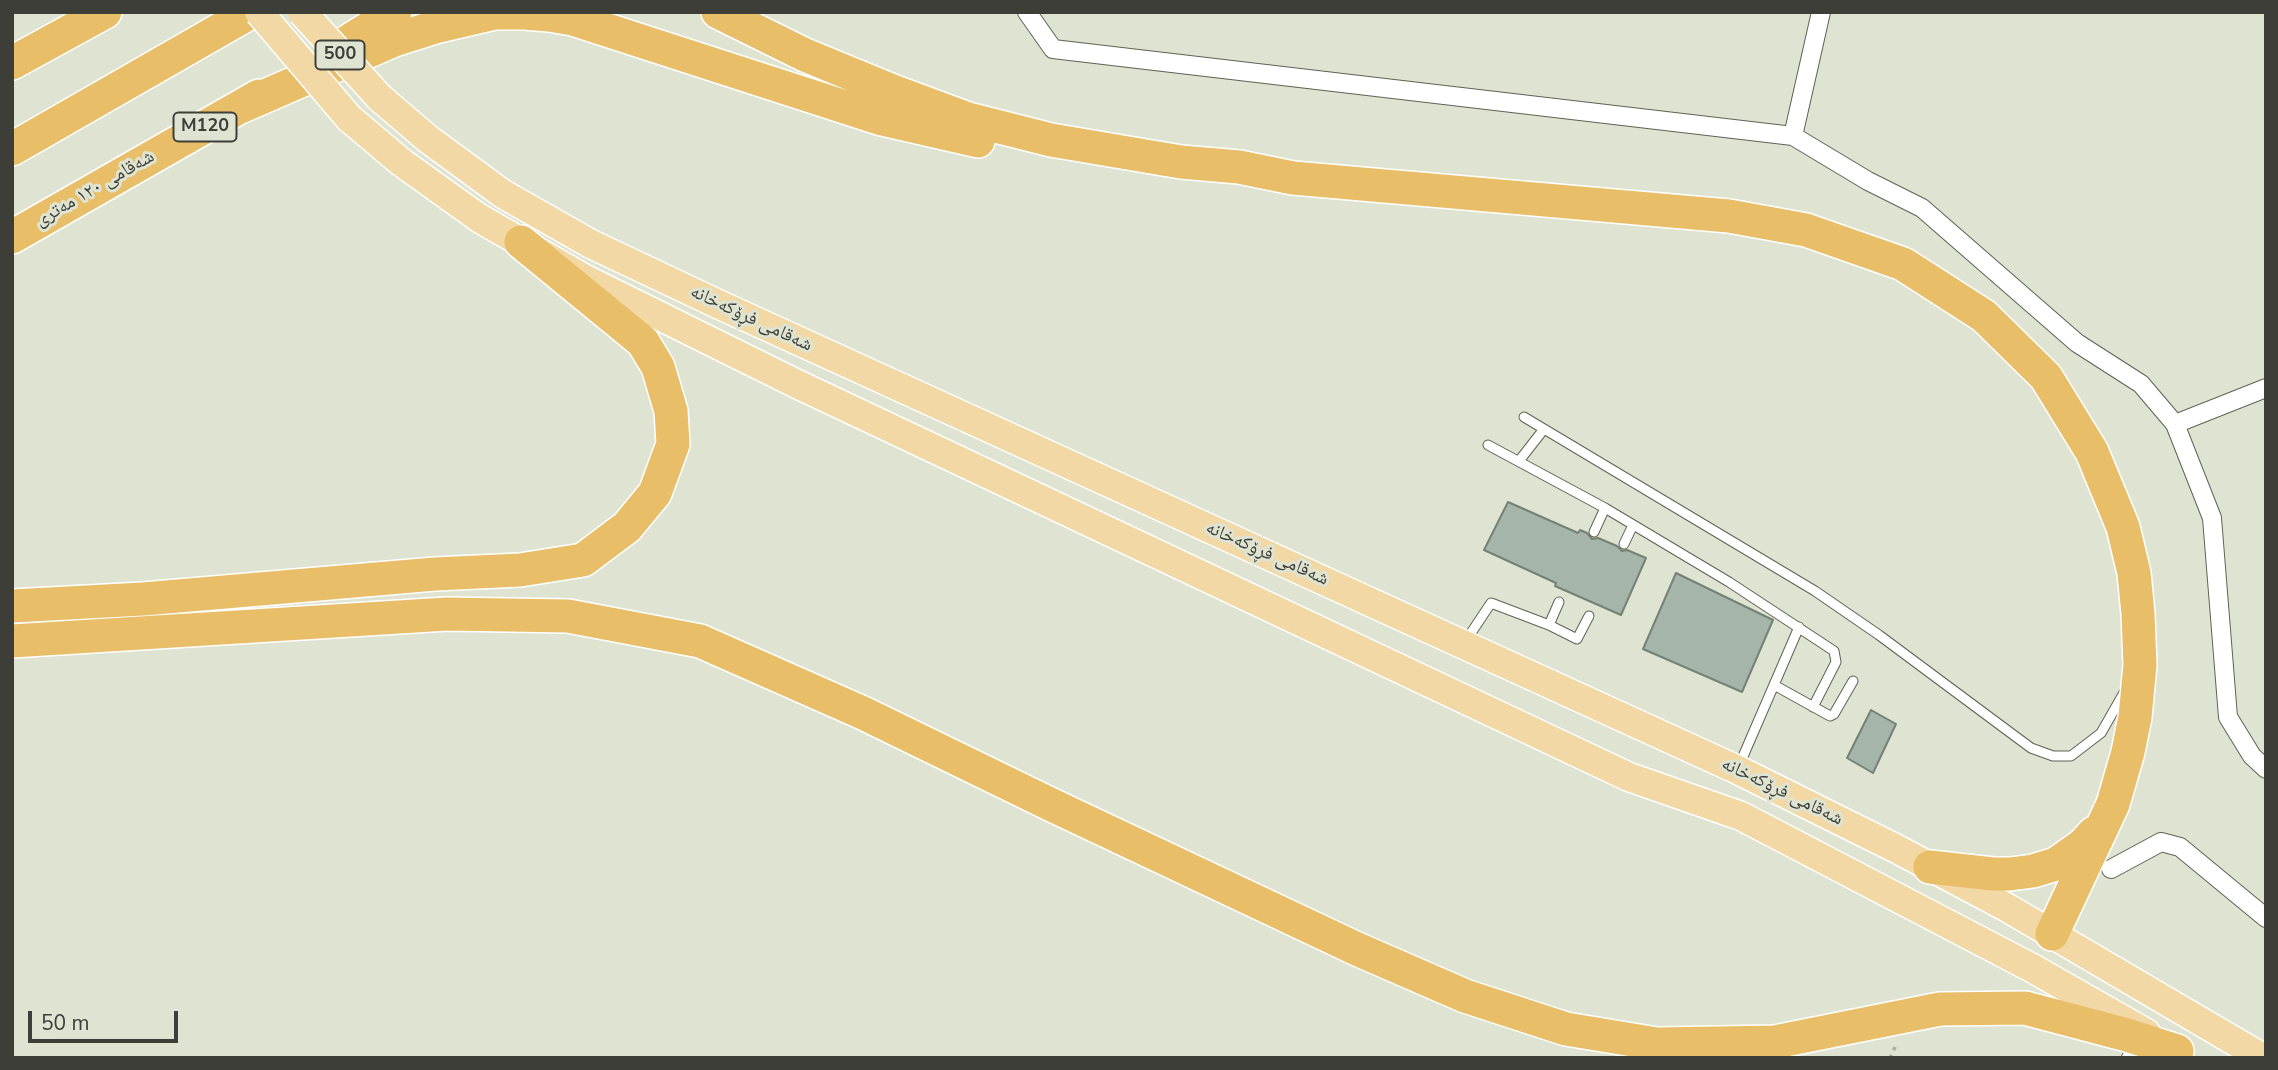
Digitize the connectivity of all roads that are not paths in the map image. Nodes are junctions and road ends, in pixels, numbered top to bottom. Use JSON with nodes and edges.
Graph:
{"nodes":[{"id":1,"x":105,"y":12,"type":"edge"},
{"id":2,"x":251,"y":12,"type":"edge"},
{"id":3,"x":259,"y":12,"type":"edge"},
{"id":4,"x":302,"y":12,"type":"edge"},
{"id":5,"x":395,"y":12,"type":"edge"},
{"id":6,"x":718,"y":12,"type":"edge"},
{"id":7,"x":1027,"y":12,"type":"edge"},
{"id":8,"x":1821,"y":12,"type":"edge"},
{"id":9,"x":12,"y":64,"type":"edge"},
{"id":10,"x":240,"y":107,"type":"junction"},
{"id":11,"x":1793,"y":136,"type":"junction"},
{"id":12,"x":12,"y":149,"type":"edge"},
{"id":13,"x":1293,"y":178,"type":"junction"},
{"id":14,"x":17,"y":235,"type":"edge"},
{"id":15,"x":521,"y":242,"type":"junction"},
{"id":16,"x":2266,"y":388,"type":"edge"},
{"id":17,"x":1524,"y":417,"type":"dead end"},
{"id":18,"x":2175,"y":424,"type":"junction"},
{"id":19,"x":1544,"y":429,"type":"junction"},
{"id":20,"x":1488,"y":444,"type":"dead end"},
{"id":21,"x":1519,"y":461,"type":"junction"},
{"id":22,"x":1605,"y":508,"type":"junction"},
{"id":23,"x":1633,"y":525,"type":"junction"},
{"id":24,"x":1594,"y":532,"type":"dead end"},
{"id":25,"x":1624,"y":544,"type":"dead end"},
{"id":26,"x":1559,"y":602,"type":"dead end"},
{"id":27,"x":12,"y":606,"type":"edge"},
{"id":28,"x":1589,"y":616,"type":"dead end"},
{"id":29,"x":1549,"y":625,"type":"junction"},
{"id":30,"x":1799,"y":627,"type":"junction"},
{"id":31,"x":12,"y":641,"type":"edge"},
{"id":32,"x":1464,"y":644,"type":"junction"},
{"id":33,"x":2140,"y":666,"type":"junction"},
{"id":34,"x":1853,"y":681,"type":"dead end"},
{"id":35,"x":1774,"y":685,"type":"junction"},
{"id":36,"x":1813,"y":707,"type":"junction"},
{"id":37,"x":2266,"y":769,"type":"edge"},
{"id":38,"x":1749,"y":775,"type":"junction"},
{"id":39,"x":1741,"y":816,"type":"junction"},
{"id":40,"x":2103,"y":824,"type":"junction"},
{"id":41,"x":1930,"y":867,"type":"junction"},
{"id":42,"x":2111,"y":869,"type":"dead end"},
{"id":43,"x":2266,"y":918,"type":"edge"},
{"id":44,"x":2052,"y":934,"type":"junction"},
{"id":45,"x":2032,"y":968,"type":"junction"},
{"id":46,"x":2132,"y":1048,"type":"edge"},
{"id":47,"x":2183,"y":1054,"type":"edge"},
{"id":48,"x":2263,"y":1058,"type":"edge"}],
"edges":[{"from":1,"to":9,"type":"highway"},
{"from":2,"to":12,"type":"highway"},
{"from":3,"to":15,"type":"main road","name":"شەقامی فڕۆکەخانە","bridge":true},
{"from":4,"to":32,"type":"main road","name":"شەقامی فڕۆکەخانە","number":"500","bridge":true},
{"from":5,"to":10,"type":"highway","name":"شەقامی ١٢٠ مەتری","number":"M120"},
{"from":6,"to":13,"type":"highway"},
{"from":7,"to":11,"type":"street"},
{"from":8,"to":11,"type":"street"},
{"from":10,"to":13,"type":"highway"},
{"from":10,"to":14,"type":"highway","name":"شەقامی ١٢٠ مەتری","number":"M120"},
{"from":11,"to":18,"type":"street"},
{"from":13,"to":33,"type":"highway"},
{"from":15,"to":27,"type":"highway"},
{"from":15,"to":39,"type":"main road","name":"شەقامی فڕۆکەخانە"},
{"from":16,"to":18,"type":"street"},
{"from":17,"to":19,"type":"lane"},
{"from":18,"to":37,"type":"street"},
{"from":19,"to":21,"type":"lane"},
{"from":19,"to":33,"type":"lane"},
{"from":20,"to":21,"type":"lane"},
{"from":21,"to":22,"type":"lane"},
{"from":22,"to":23,"type":"lane"},
{"from":22,"to":24,"type":"lane"},
{"from":23,"to":25,"type":"lane"},
{"from":23,"to":30,"type":"lane"},
{"from":26,"to":29,"type":"lane"},
{"from":28,"to":29,"type":"lane"},
{"from":29,"to":32,"type":"lane"},
{"from":30,"to":35,"type":"lane"},
{"from":30,"to":36,"type":"lane"},
{"from":31,"to":46,"type":"highway"},
{"from":32,"to":38,"type":"main road","name":"شەقامی فڕۆکەخانە"},
{"from":33,"to":40,"type":"highway"},
{"from":34,"to":36,"type":"lane"},
{"from":35,"to":36,"type":"lane"},
{"from":35,"to":38,"type":"lane"},
{"from":38,"to":39,"type":"main road"},
{"from":38,"to":41,"type":"main road","name":"شەقامی فڕۆکەخانە"},
{"from":39,"to":45,"type":"main road","name":"شەقامی فڕۆکەخانە"},
{"from":40,"to":41,"type":"highway"},
{"from":40,"to":44,"type":"highway"},
{"from":41,"to":44,"type":"main road","name":"شەقامی فڕۆکەخانە"},
{"from":42,"to":43,"type":"street"},
{"from":44,"to":45,"type":"main road"},
{"from":44,"to":48,"type":"main road","name":"شەقامی فڕۆکەخانە"},
{"from":45,"to":47,"type":"main road","name":"شەقامی فڕۆکەخانە"},
{"from":46,"to":47,"type":"highway"}]}
